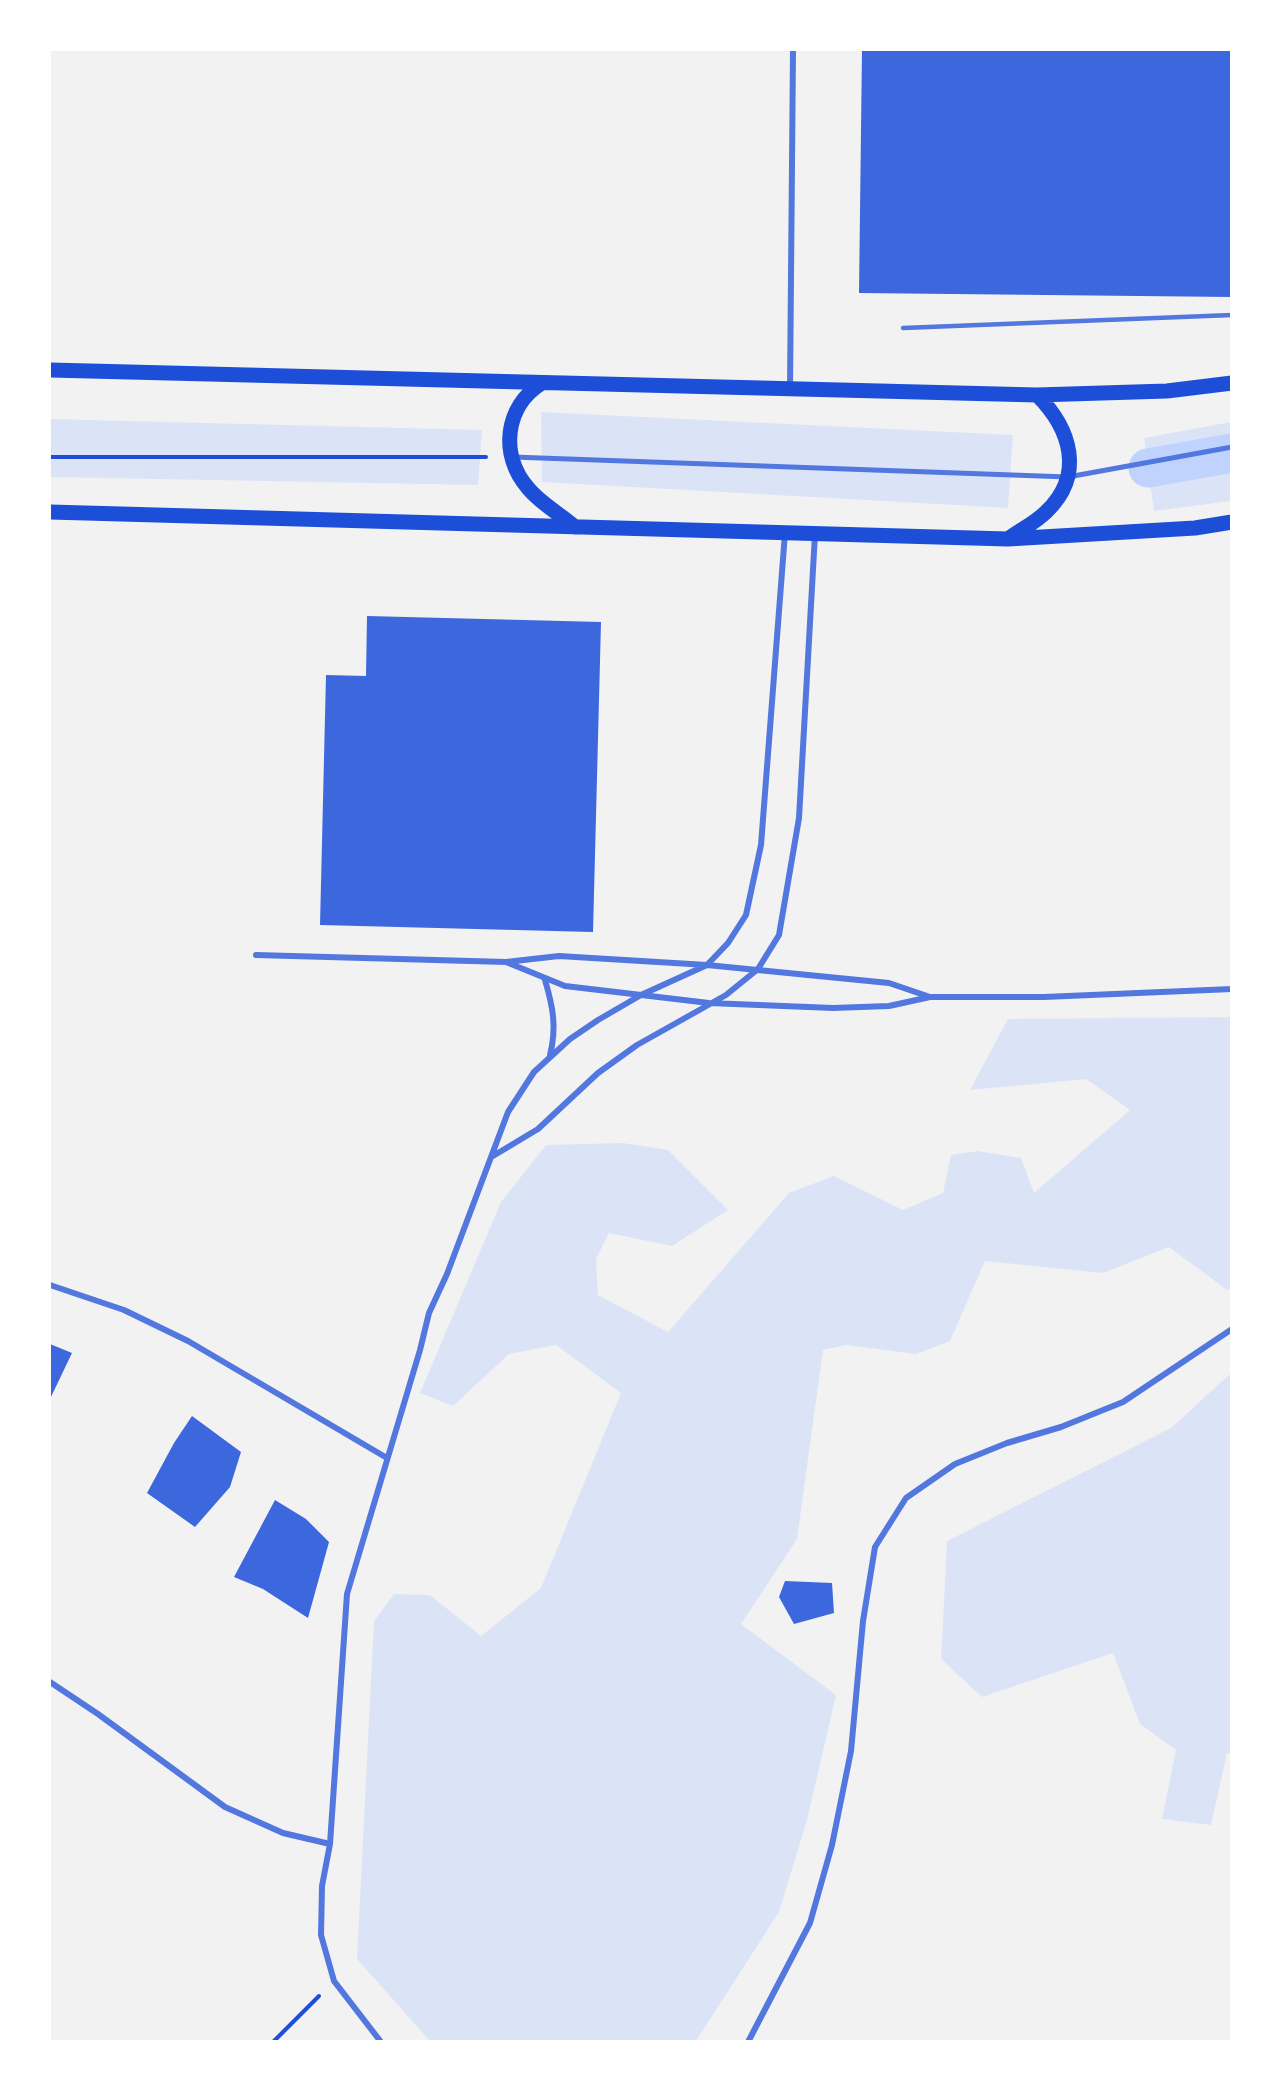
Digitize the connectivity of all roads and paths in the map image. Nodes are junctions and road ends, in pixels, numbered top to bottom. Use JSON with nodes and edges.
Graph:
{"nodes":[{"id":1,"x":793,"y":50,"type":"edge"},
{"id":2,"x":1232,"y":315,"type":"edge"},
{"id":3,"x":903,"y":328,"type":"dead end"},
{"id":4,"x":50,"y":370,"type":"edge"},
{"id":5,"x":542,"y":383,"type":"junction"},
{"id":6,"x":1232,"y":383,"type":"edge"},
{"id":7,"x":789,"y":389,"type":"junction"},
{"id":8,"x":1037,"y":395,"type":"junction"},
{"id":9,"x":1232,"y":447,"type":"edge"},
{"id":10,"x":511,"y":457,"type":"junction"},
{"id":11,"x":50,"y":458,"type":"edge"},
{"id":12,"x":1068,"y":477,"type":"junction"},
{"id":13,"x":50,"y":512,"type":"edge"},
{"id":14,"x":1232,"y":522,"type":"edge"},
{"id":15,"x":575,"y":527,"type":"junction"},
{"id":16,"x":785,"y":533,"type":"junction"},
{"id":17,"x":815,"y":534,"type":"junction"},
{"id":18,"x":1008,"y":539,"type":"junction"},
{"id":19,"x":256,"y":955,"type":"dead end"},
{"id":20,"x":506,"y":962,"type":"junction"},
{"id":21,"x":707,"y":965,"type":"junction"},
{"id":22,"x":758,"y":969,"type":"junction"},
{"id":23,"x":545,"y":980,"type":"junction"},
{"id":24,"x":1232,"y":989,"type":"edge"},
{"id":25,"x":641,"y":995,"type":"junction"},
{"id":26,"x":930,"y":997,"type":"junction"},
{"id":27,"x":710,"y":1003,"type":"junction"},
{"id":28,"x":550,"y":1057,"type":"junction"},
{"id":29,"x":492,"y":1156,"type":"junction"},
{"id":30,"x":50,"y":1285,"type":"edge"},
{"id":31,"x":1232,"y":1329,"type":"edge"},
{"id":32,"x":387,"y":1458,"type":"junction"},
{"id":33,"x":50,"y":1682,"type":"edge"},
{"id":34,"x":330,"y":1844,"type":"junction"},
{"id":35,"x":334,"y":1981,"type":"junction"},
{"id":36,"x":273,"y":2042,"type":"edge"},
{"id":37,"x":381,"y":2042,"type":"edge"},
{"id":38,"x":748,"y":2042,"type":"edge"}],
"edges":[{"from":1,"to":7,"type":"street"},
{"from":2,"to":3,"type":"lane"},
{"from":4,"to":5,"type":"main road"},
{"from":5,"to":7,"type":"main road"},
{"from":5,"to":10,"type":"main road"},
{"from":6,"to":8,"type":"main road"},
{"from":7,"to":8,"type":"main road"},
{"from":8,"to":12,"type":"main road"},
{"from":9,"to":12,"type":"street"},
{"from":10,"to":11,"type":"path"},
{"from":10,"to":12,"type":"street"},
{"from":10,"to":15,"type":"main road"},
{"from":12,"to":18,"type":"main road"},
{"from":13,"to":15,"type":"main road"},
{"from":14,"to":18,"type":"main road"},
{"from":15,"to":16,"type":"main road"},
{"from":16,"to":17,"type":"main road"},
{"from":16,"to":21,"type":"street"},
{"from":17,"to":18,"type":"main road"},
{"from":17,"to":22,"type":"street"},
{"from":19,"to":20,"type":"street"},
{"from":20,"to":21,"type":"street"},
{"from":20,"to":23,"type":"street"},
{"from":21,"to":22,"type":"street"},
{"from":21,"to":25,"type":"street"},
{"from":22,"to":26,"type":"street"},
{"from":22,"to":27,"type":"street"},
{"from":23,"to":25,"type":"street"},
{"from":23,"to":28,"type":"street"},
{"from":24,"to":26,"type":"street"},
{"from":25,"to":27,"type":"street"},
{"from":25,"to":28,"type":"street"},
{"from":26,"to":27,"type":"street"},
{"from":27,"to":29,"type":"street"},
{"from":28,"to":29,"type":"street"},
{"from":29,"to":32,"type":"street"},
{"from":30,"to":32,"type":"street"},
{"from":31,"to":38,"type":"street"},
{"from":32,"to":34,"type":"street"},
{"from":33,"to":34,"type":"street"},
{"from":34,"to":35,"type":"street"},
{"from":35,"to":36,"type":"path"},
{"from":35,"to":37,"type":"street"}]}
